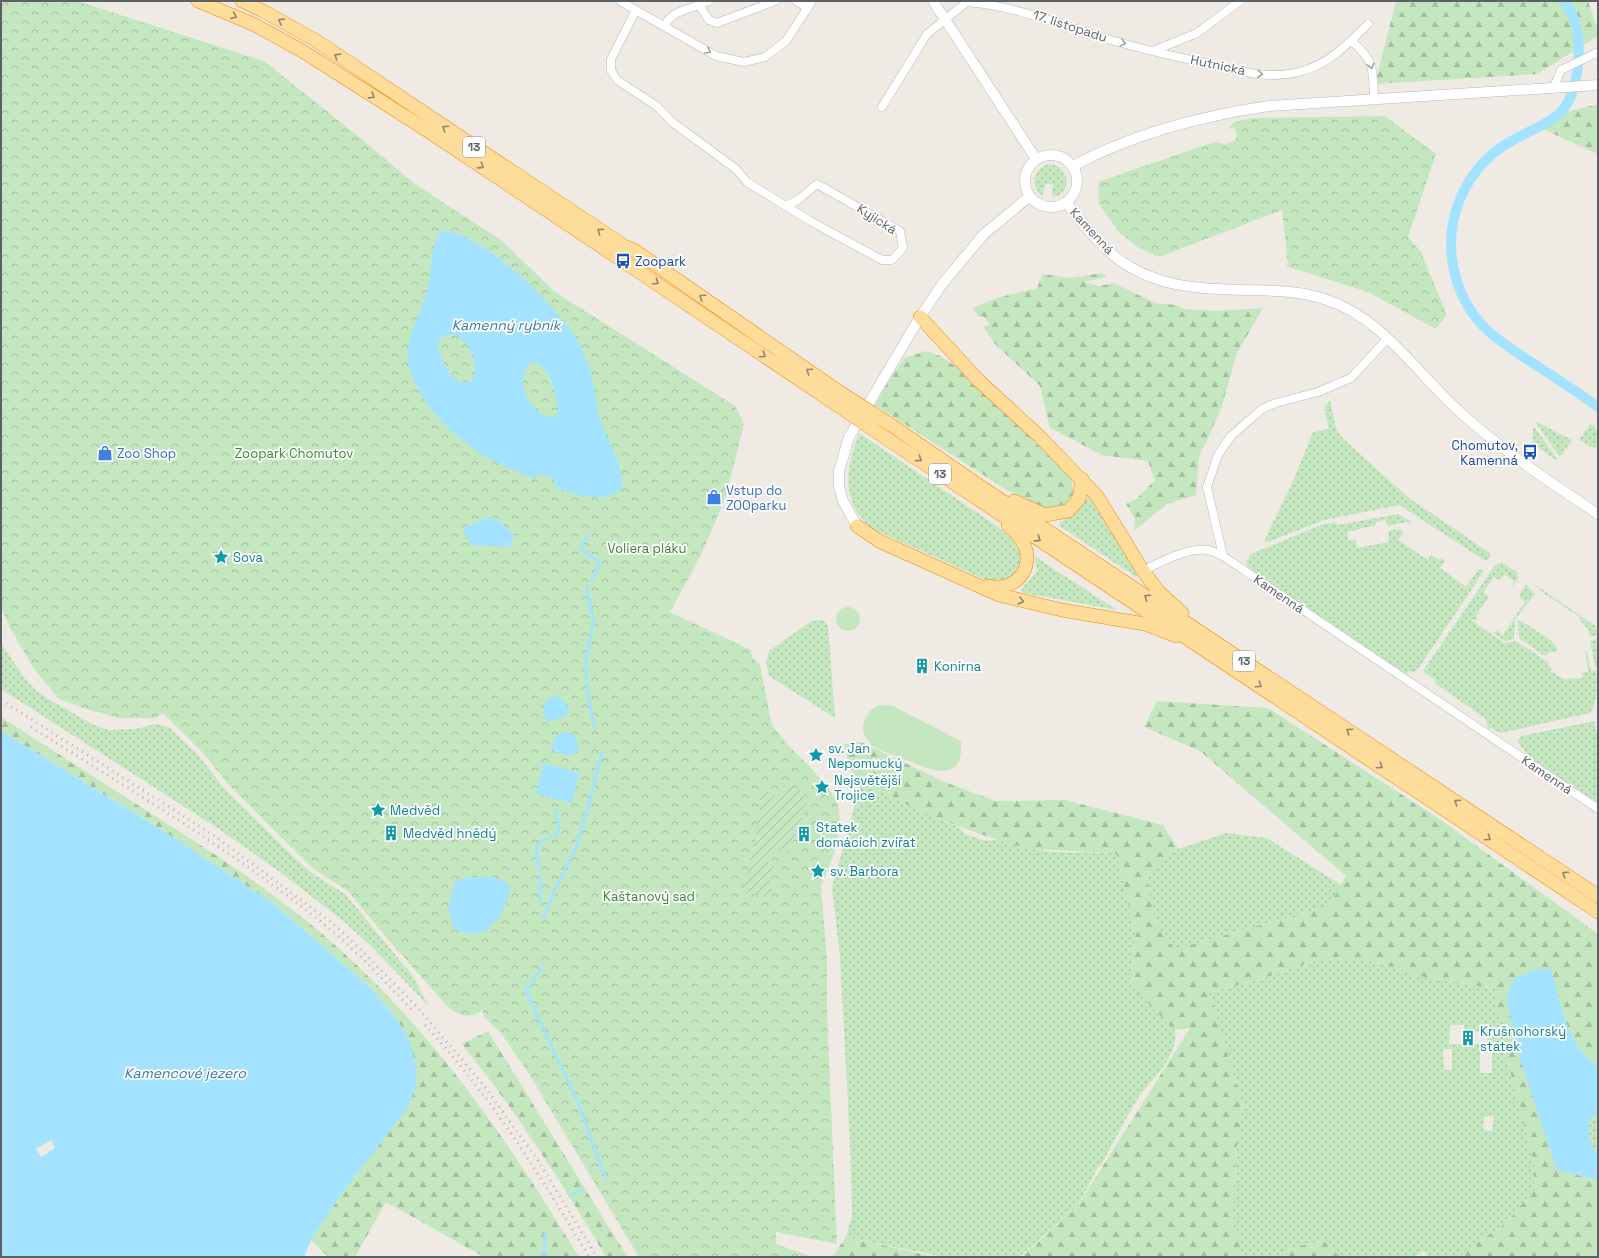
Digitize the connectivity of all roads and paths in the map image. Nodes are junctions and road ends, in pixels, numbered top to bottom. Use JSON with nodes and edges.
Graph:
{"nodes":[{"id":1,"x":198,"y":1,"type":"edge"},
{"id":2,"x":242,"y":1,"type":"edge"},
{"id":3,"x":620,"y":1,"type":"edge"},
{"id":4,"x":709,"y":1,"type":"edge"},
{"id":5,"x":775,"y":1,"type":"edge"},
{"id":6,"x":796,"y":1,"type":"edge"},
{"id":7,"x":933,"y":1,"type":"edge"},
{"id":8,"x":1240,"y":1,"type":"edge"},
{"id":9,"x":699,"y":5,"type":"junction"},
{"id":10,"x":810,"y":5,"type":"edge"},
{"id":11,"x":636,"y":10,"type":"junction"},
{"id":12,"x":945,"y":20,"type":"junction"},
{"id":13,"x":1368,"y":24,"type":"dead end"},
{"id":14,"x":664,"y":26,"type":"junction"},
{"id":15,"x":1352,"y":41,"type":"junction"},
{"id":16,"x":1153,"y":51,"type":"junction"},
{"id":17,"x":1598,"y":52,"type":"edge"},
{"id":18,"x":1595,"y":85,"type":"edge"},
{"id":19,"x":1554,"y":87,"type":"junction"},
{"id":20,"x":1374,"y":99,"type":"junction"},
{"id":21,"x":882,"y":107,"type":"dead end"},
{"id":22,"x":1036,"y":159,"type":"junction"},
{"id":23,"x":1073,"y":166,"type":"junction"},
{"id":24,"x":1030,"y":196,"type":"junction"},
{"id":25,"x":1066,"y":202,"type":"junction"},
{"id":26,"x":785,"y":206,"type":"junction"},
{"id":27,"x":920,"y":317,"type":"junction"},
{"id":28,"x":1387,"y":339,"type":"junction"},
{"id":29,"x":839,"y":399,"type":"junction"},
{"id":30,"x":1082,"y":479,"type":"junction"},
{"id":31,"x":980,"y":486,"type":"junction"},
{"id":32,"x":993,"y":510,"type":"junction"},
{"id":33,"x":1598,"y":514,"type":"edge"},
{"id":34,"x":857,"y":526,"type":"joint"},
{"id":35,"x":1223,"y":556,"type":"junction"},
{"id":36,"x":1143,"y":571,"type":"junction"},
{"id":37,"x":972,"y":582,"type":"junction"},
{"id":38,"x":1206,"y":643,"type":"junction"},
{"id":39,"x":1598,"y":809,"type":"edge"},
{"id":40,"x":1598,"y":896,"type":"edge"},
{"id":41,"x":1598,"y":912,"type":"edge"}],
"edges":[{"from":1,"to":29,"type":"highway","number":"13","one_way":true},
{"from":29,"to":2,"type":"highway","number":"13","one_way":true},
{"from":3,"to":11,"type":"street"},
{"from":4,"to":9,"type":"street"},
{"from":5,"to":9,"type":"street"},
{"from":6,"to":10,"type":"street"},
{"from":7,"to":12,"type":"street"},
{"from":8,"to":16,"type":"street","name":"Hutnická"},
{"from":9,"to":14,"type":"street"},
{"from":14,"to":10,"type":"street","one_way":true},
{"from":11,"to":14,"type":"street"},
{"from":11,"to":26,"type":"street","name":"Kyjická"},
{"from":12,"to":16,"type":"street","name":"17. listopadu","one_way":true},
{"from":12,"to":21,"type":"street","name":"17. listopadu"},
{"from":12,"to":22,"type":"street"},
{"from":13,"to":15,"type":"street","name":"Hutnická"},
{"from":16,"to":15,"type":"street","name":"Hutnická","one_way":true},
{"from":15,"to":20,"type":"street","one_way":true},
{"from":17,"to":19,"type":"street"},
{"from":18,"to":19,"type":"street"},
{"from":19,"to":20,"type":"street"},
{"from":20,"to":23,"type":"street"},
{"from":22,"to":23,"type":"street"},
{"from":22,"to":24,"type":"street"},
{"from":23,"to":25,"type":"street"},
{"from":24,"to":25,"type":"street"},
{"from":24,"to":27,"type":"street"},
{"from":25,"to":28,"type":"street","name":"Kamenná"},
{"from":26,"to":26,"type":"street","name":"Kyjická"},
{"from":27,"to":30,"type":"highway"},
{"from":27,"to":34,"type":"street"},
{"from":28,"to":33,"type":"street","name":"Kamenná"},
{"from":28,"to":35,"type":"street"},
{"from":29,"to":31,"type":"highway","number":"13","bridge":true},
{"from":29,"to":32,"type":"highway","number":"13","one_way":true,"bridge":true},
{"from":30,"to":31,"type":"highway"},
{"from":30,"to":36,"type":"highway"},
{"from":38,"to":31,"type":"highway","number":"13","one_way":true},
{"from":32,"to":37,"type":"highway"},
{"from":32,"to":38,"type":"highway","number":"13","one_way":true},
{"from":34,"to":37,"type":"highway"},
{"from":35,"to":36,"type":"street","name":"Kamenná"},
{"from":35,"to":39,"type":"street","name":"Kamenná"},
{"from":36,"to":38,"type":"highway"},
{"from":37,"to":38,"type":"highway","one_way":true},
{"from":40,"to":38,"type":"highway","number":"13","one_way":true},
{"from":38,"to":41,"type":"highway","number":"13","one_way":true}]}
